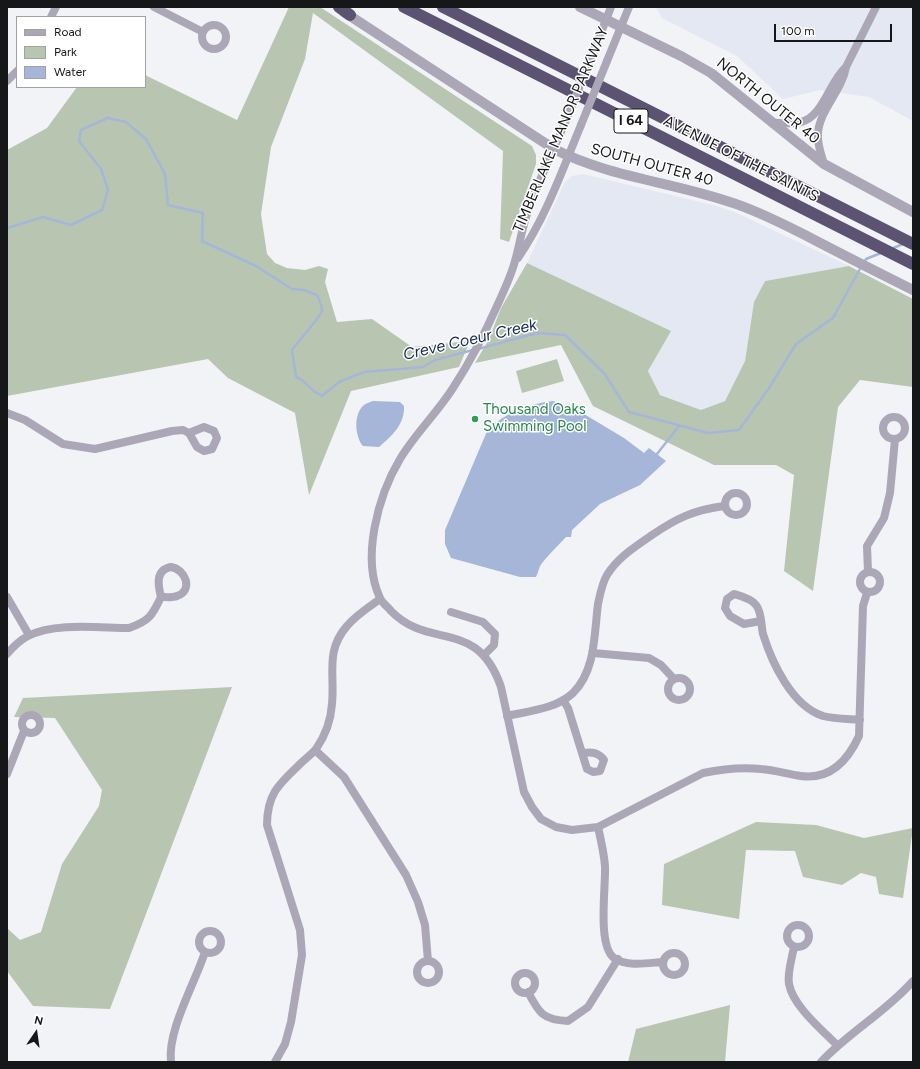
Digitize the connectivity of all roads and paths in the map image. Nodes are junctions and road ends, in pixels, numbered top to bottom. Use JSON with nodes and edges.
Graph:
{"nodes":[{"id":1,"x":56,"y":7,"type":"edge"},
{"id":2,"x":154,"y":7,"type":"edge"},
{"id":3,"x":336,"y":7,"type":"edge"},
{"id":4,"x":339,"y":7,"type":"edge"},
{"id":5,"x":404,"y":7,"type":"edge"},
{"id":6,"x":443,"y":7,"type":"edge"},
{"id":7,"x":580,"y":7,"type":"edge"},
{"id":8,"x":611,"y":7,"type":"edge"},
{"id":9,"x":629,"y":7,"type":"edge"},
{"id":10,"x":876,"y":7,"type":"edge"},
{"id":11,"x":350,"y":15,"type":"junction"},
{"id":12,"x":52,"y":16,"type":"edge"},
{"id":13,"x":607,"y":19,"type":"junction"},
{"id":14,"x":622,"y":26,"type":"junction"},
{"id":15,"x":203,"y":32,"type":"dead end"},
{"id":16,"x":846,"y":67,"type":"junction"},
{"id":17,"x":16,"y":72,"type":"edge"},
{"id":18,"x":7,"y":81,"type":"edge"},
{"id":19,"x":772,"y":122,"type":"junction"},
{"id":20,"x":554,"y":149,"type":"junction"},
{"id":21,"x":568,"y":156,"type":"junction"},
{"id":22,"x":824,"y":164,"type":"junction"},
{"id":23,"x":913,"y":212,"type":"edge"},
{"id":24,"x":913,"y":244,"type":"edge"},
{"id":25,"x":515,"y":262,"type":"junction"},
{"id":26,"x":913,"y":264,"type":"edge"},
{"id":27,"x":913,"y":290,"type":"edge"},
{"id":28,"x":7,"y":413,"type":"edge"},
{"id":29,"x":189,"y":433,"type":"dead end"},
{"id":30,"x":895,"y":440,"type":"dead end"},
{"id":31,"x":724,"y":506,"type":"dead end"},
{"id":32,"x":868,"y":572,"type":"junction"},
{"id":33,"x":867,"y":592,"type":"junction"},
{"id":34,"x":7,"y":597,"type":"edge"},
{"id":35,"x":161,"y":597,"type":"dead end"},
{"id":36,"x":380,"y":599,"type":"junction"},
{"id":37,"x":451,"y":612,"type":"dead end"},
{"id":38,"x":761,"y":621,"type":"junction"},
{"id":39,"x":29,"y":635,"type":"junction"},
{"id":40,"x":593,"y":653,"type":"junction"},
{"id":41,"x":7,"y":654,"type":"edge"},
{"id":42,"x":484,"y":655,"type":"junction"},
{"id":43,"x":674,"y":679,"type":"dead end"},
{"id":44,"x":563,"y":700,"type":"junction"},
{"id":45,"x":507,"y":716,"type":"junction"},
{"id":46,"x":860,"y":720,"type":"junction"},
{"id":47,"x":24,"y":730,"type":"dead end"},
{"id":48,"x":315,"y":750,"type":"junction"},
{"id":49,"x":583,"y":753,"type":"dead end"},
{"id":50,"x":7,"y":774,"type":"edge"},
{"id":51,"x":598,"y":827,"type":"junction"},
{"id":52,"x":794,"y":947,"type":"dead end"},
{"id":53,"x":205,"y":952,"type":"dead end"},
{"id":54,"x":618,"y":960,"type":"junction"},
{"id":55,"x":428,"y":961,"type":"dead end"},
{"id":56,"x":662,"y":962,"type":"dead end"},
{"id":57,"x":913,"y":982,"type":"edge"},
{"id":58,"x":528,"y":992,"type":"dead end"},
{"id":59,"x":837,"y":1045,"type":"junction"},
{"id":60,"x":171,"y":1062,"type":"edge"},
{"id":61,"x":276,"y":1062,"type":"edge"},
{"id":62,"x":822,"y":1062,"type":"edge"}],
"edges":[{"from":1,"to":12,"type":"street"},
{"from":2,"to":15,"type":"street"},
{"from":3,"to":11,"type":"street","name":"SOUTH OUTER 40"},
{"from":4,"to":11,"type":"highway"},
{"from":5,"to":26,"type":"highway","name":"AVENUE OF THE SAINTS","number":"I 64"},
{"from":6,"to":24,"type":"highway","name":"AVENUE OF THE SAINTS","number":"I 64"},
{"from":7,"to":13,"type":"street","name":"NORTH OUTER 40"},
{"from":8,"to":13,"type":"street","name":"TIMBERLAKE MANOR PARKWAY"},
{"from":9,"to":14,"type":"street","name":"TIMBERLAKE MANOR PARKWAY"},
{"from":10,"to":16,"type":"street"},
{"from":11,"to":20,"type":"street","name":"SOUTH OUTER 40"},
{"from":13,"to":14,"type":"street","name":"NORTH OUTER 40"},
{"from":13,"to":20,"type":"street","name":"TIMBERLAKE MANOR PARKWAY","bridge":true},
{"from":14,"to":19,"type":"street","name":"NORTH OUTER 40"},
{"from":14,"to":21,"type":"street","name":"TIMBERLAKE MANOR PARKWAY","bridge":true},
{"from":16,"to":19,"type":"street"},
{"from":16,"to":22,"type":"street"},
{"from":17,"to":18,"type":"street"},
{"from":19,"to":22,"type":"street","name":"NORTH OUTER 40"},
{"from":20,"to":21,"type":"street","name":"SOUTH OUTER 40"},
{"from":20,"to":25,"type":"street","name":"TIMBERLAKE MANOR PARKWAY"},
{"from":21,"to":25,"type":"street","name":"TIMBERLAKE MANOR PARKWAY"},
{"from":21,"to":27,"type":"street","name":"SOUTH OUTER 40"},
{"from":22,"to":23,"type":"street","name":"NORTH OUTER 40"},
{"from":25,"to":36,"type":"street","name":"TIMBERLAKE MANOR PARKWAY"},
{"from":28,"to":29,"type":"street"},
{"from":30,"to":32,"type":"street","name":"TIMBERLAKE MANOR PARKWAY"},
{"from":31,"to":40,"type":"street"},
{"from":32,"to":33,"type":"street","name":"TIMBERLAKE MANOR PARKWAY"},
{"from":32,"to":33,"type":"street"},
{"from":33,"to":46,"type":"street","name":"TIMBERLAKE MANOR PARKWAY"},
{"from":34,"to":39,"type":"street"},
{"from":35,"to":39,"type":"street"},
{"from":36,"to":42,"type":"street","name":"TIMBERLAKE MANOR PARKWAY"},
{"from":36,"to":48,"type":"street"},
{"from":37,"to":42,"type":"street"},
{"from":38,"to":38,"type":"street"},
{"from":38,"to":46,"type":"street"},
{"from":39,"to":41,"type":"street"},
{"from":40,"to":43,"type":"street"},
{"from":40,"to":44,"type":"street"},
{"from":42,"to":45,"type":"street","name":"TIMBERLAKE MANOR PARKWAY"},
{"from":44,"to":45,"type":"street"},
{"from":44,"to":49,"type":"street"},
{"from":45,"to":51,"type":"street","name":"TIMBERLAKE MANOR PARKWAY"},
{"from":46,"to":51,"type":"street","name":"TIMBERLAKE MANOR PARKWAY"},
{"from":47,"to":50,"type":"street"},
{"from":48,"to":55,"type":"street"},
{"from":48,"to":61,"type":"street"},
{"from":51,"to":54,"type":"street"},
{"from":52,"to":59,"type":"street"},
{"from":53,"to":60,"type":"street"},
{"from":54,"to":56,"type":"street"},
{"from":54,"to":58,"type":"street"},
{"from":57,"to":59,"type":"street"},
{"from":59,"to":62,"type":"street"}]}
